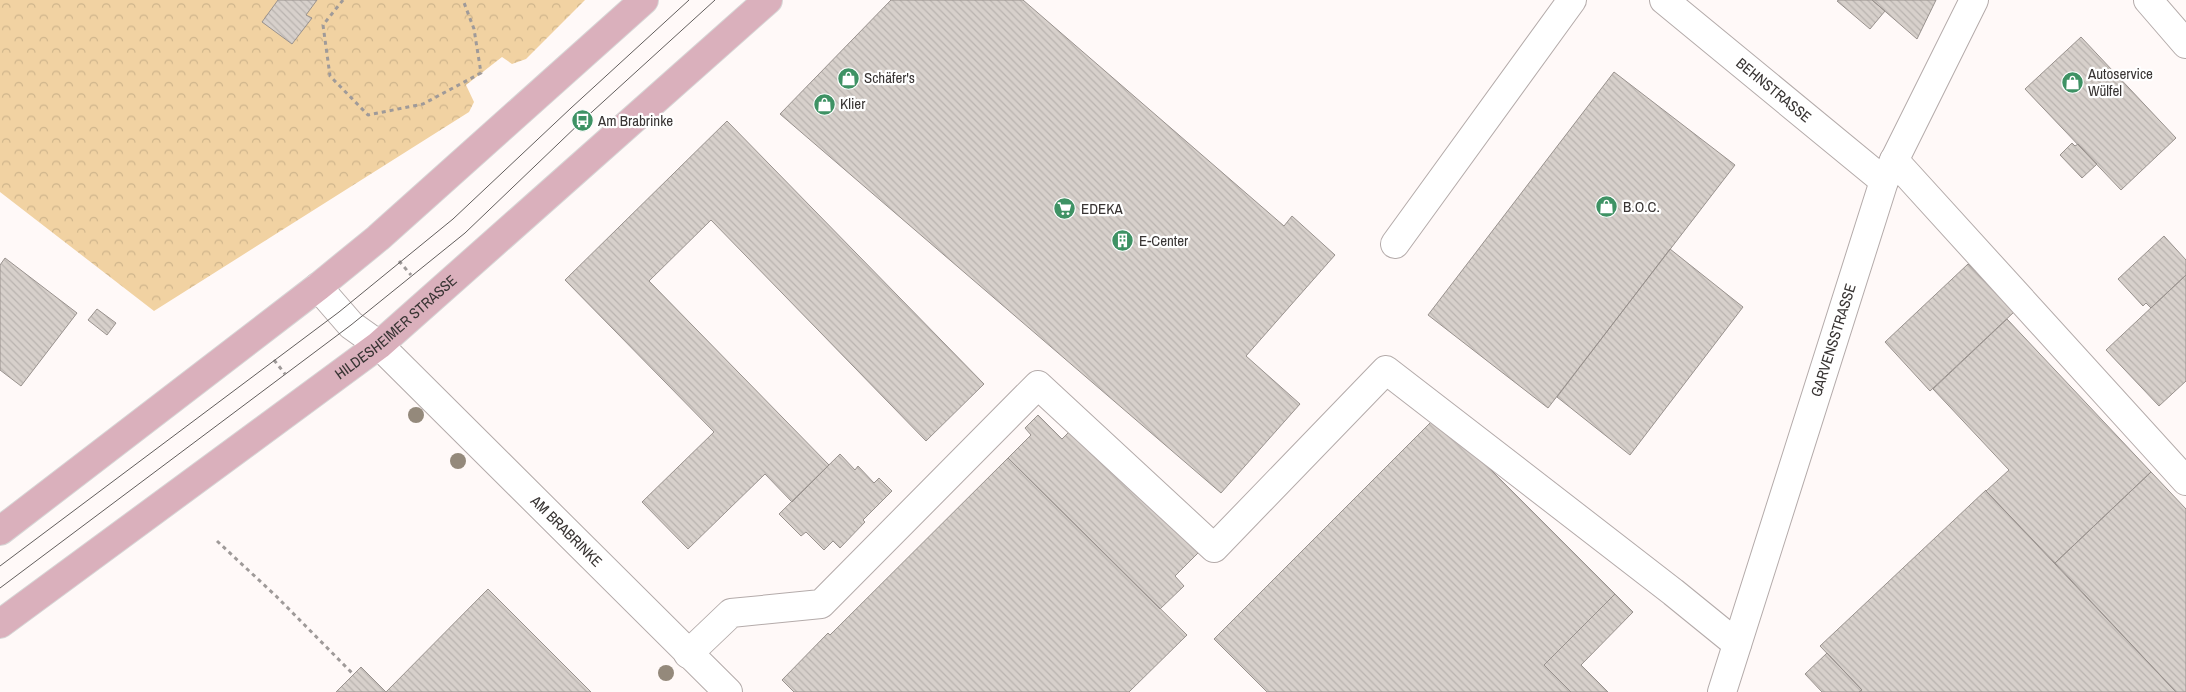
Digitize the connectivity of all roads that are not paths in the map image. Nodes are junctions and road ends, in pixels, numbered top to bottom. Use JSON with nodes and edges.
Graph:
{"nodes":[{"id":1,"x":644,"y":0,"type":"edge"},
{"id":2,"x":768,"y":0,"type":"edge"},
{"id":3,"x":1572,"y":0,"type":"edge"},
{"id":4,"x":1664,"y":0,"type":"edge"},
{"id":5,"x":1974,"y":0,"type":"edge"},
{"id":6,"x":2148,"y":0,"type":"edge"},
{"id":7,"x":2186,"y":44,"type":"edge"},
{"id":8,"x":1889,"y":170,"type":"junction"},
{"id":9,"x":1395,"y":244,"type":"dead end"},
{"id":10,"x":318,"y":287,"type":"junction"},
{"id":11,"x":380,"y":345,"type":"junction"},
{"id":12,"x":2186,"y":481,"type":"edge"},
{"id":13,"x":0,"y":532,"type":"edge"},
{"id":14,"x":0,"y":624,"type":"edge"},
{"id":15,"x":1737,"y":644,"type":"junction"},
{"id":16,"x":688,"y":654,"type":"junction"},
{"id":17,"x":728,"y":692,"type":"edge"},
{"id":18,"x":1722,"y":692,"type":"edge"}],
"edges":[{"from":1,"to":10,"type":"main road"},
{"from":2,"to":11,"type":"main road","name":"HILDESHEIMER STRASSE"},
{"from":3,"to":9,"type":"street"},
{"from":4,"to":8,"type":"street","name":"BEHNSTRASSE"},
{"from":5,"to":8,"type":"street","name":"GARVENSSTRASSE"},
{"from":6,"to":7,"type":"street"},
{"from":8,"to":12,"type":"street","name":"BEHNSTRASSE"},
{"from":8,"to":15,"type":"street","name":"GARVENSSTRASSE"},
{"from":10,"to":11,"type":"street","name":"AM BRABRINKE"},
{"from":10,"to":13,"type":"main road"},
{"from":11,"to":14,"type":"main road","name":"HILDESHEIMER STRASSE"},
{"from":11,"to":16,"type":"street","name":"AM BRABRINKE"},
{"from":15,"to":16,"type":"street"},
{"from":15,"to":18,"type":"street","name":"GARVENSSTRASSE"},
{"from":16,"to":17,"type":"street","name":"AM BRABRINKE"}]}
